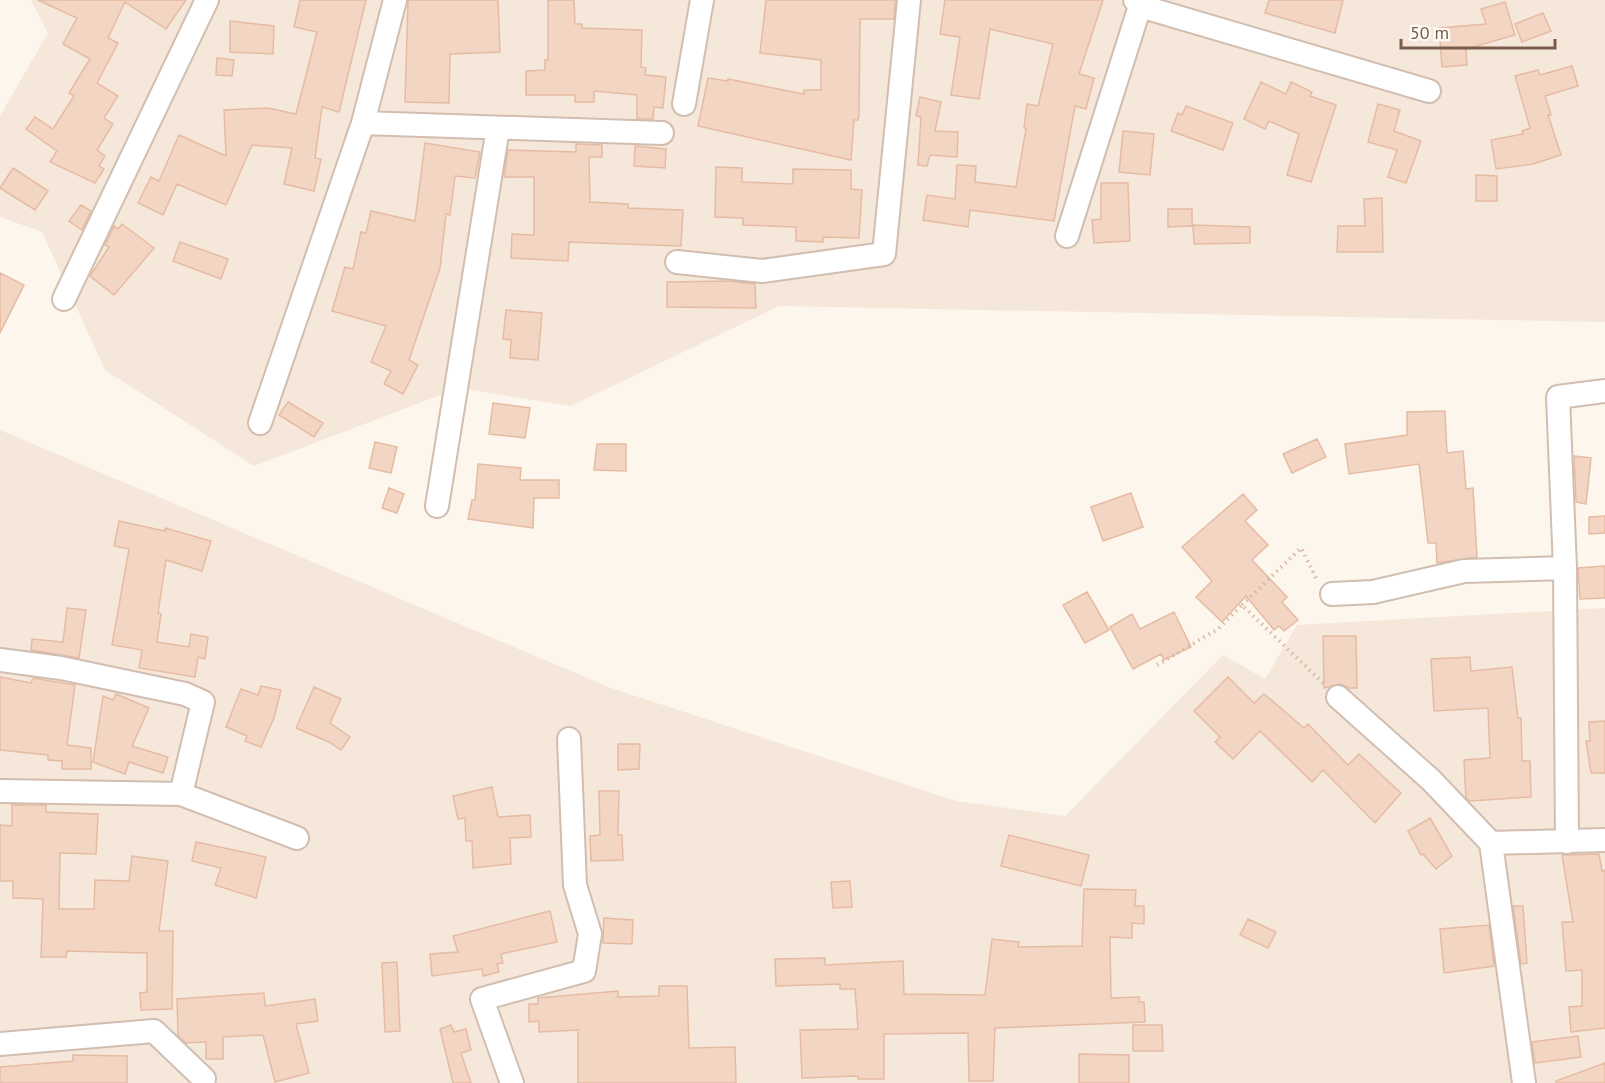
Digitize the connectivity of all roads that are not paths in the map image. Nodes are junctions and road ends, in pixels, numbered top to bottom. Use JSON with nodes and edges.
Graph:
{"nodes":[{"id":1,"x":207,"y":0,"type":"edge"},
{"id":2,"x":395,"y":0,"type":"edge"},
{"id":3,"x":702,"y":0,"type":"edge"},
{"id":4,"x":909,"y":0,"type":"edge"},
{"id":5,"x":1137,"y":3,"type":"edge"},
{"id":6,"x":1429,"y":91,"type":"dead end"},
{"id":7,"x":684,"y":104,"type":"dead end"},
{"id":8,"x":363,"y":123,"type":"junction"},
{"id":9,"x":498,"y":128,"type":"junction"},
{"id":10,"x":662,"y":133,"type":"dead end"},
{"id":11,"x":1067,"y":236,"type":"dead end"},
{"id":12,"x":677,"y":262,"type":"dead end"},
{"id":13,"x":64,"y":299,"type":"dead end"},
{"id":14,"x":1605,"y":391,"type":"edge"},
{"id":15,"x":260,"y":423,"type":"dead end"},
{"id":16,"x":437,"y":506,"type":"dead end"},
{"id":17,"x":1565,"y":568,"type":"junction"},
{"id":18,"x":1332,"y":594,"type":"road end"},
{"id":19,"x":0,"y":660,"type":"edge"},
{"id":20,"x":1338,"y":697,"type":"road end"},
{"id":21,"x":569,"y":739,"type":"dead end"},
{"id":22,"x":0,"y":791,"type":"edge"},
{"id":23,"x":181,"y":794,"type":"junction"},
{"id":24,"x":297,"y":838,"type":"dead end"},
{"id":25,"x":1605,"y":840,"type":"edge"},
{"id":26,"x":1568,"y":842,"type":"junction"},
{"id":27,"x":1491,"y":843,"type":"junction"},
{"id":28,"x":0,"y":1044,"type":"edge"},
{"id":29,"x":203,"y":1083,"type":"edge"},
{"id":30,"x":512,"y":1083,"type":"edge"},
{"id":31,"x":1524,"y":1083,"type":"edge"}],
"edges":[{"from":1,"to":13,"type":"street"},
{"from":2,"to":8,"type":"street"},
{"from":3,"to":7,"type":"street"},
{"from":4,"to":12,"type":"street"},
{"from":5,"to":6,"type":"street"},
{"from":5,"to":11,"type":"street"},
{"from":8,"to":9,"type":"street"},
{"from":8,"to":15,"type":"street"},
{"from":9,"to":10,"type":"street"},
{"from":9,"to":16,"type":"street"},
{"from":14,"to":17,"type":"street"},
{"from":17,"to":18,"type":"street"},
{"from":17,"to":26,"type":"street"},
{"from":19,"to":23,"type":"street"},
{"from":20,"to":27,"type":"street"},
{"from":21,"to":30,"type":"street"},
{"from":22,"to":23,"type":"street"},
{"from":23,"to":24,"type":"street"},
{"from":25,"to":26,"type":"street"},
{"from":26,"to":27,"type":"street"},
{"from":27,"to":31,"type":"street"},
{"from":28,"to":29,"type":"street"}]}
